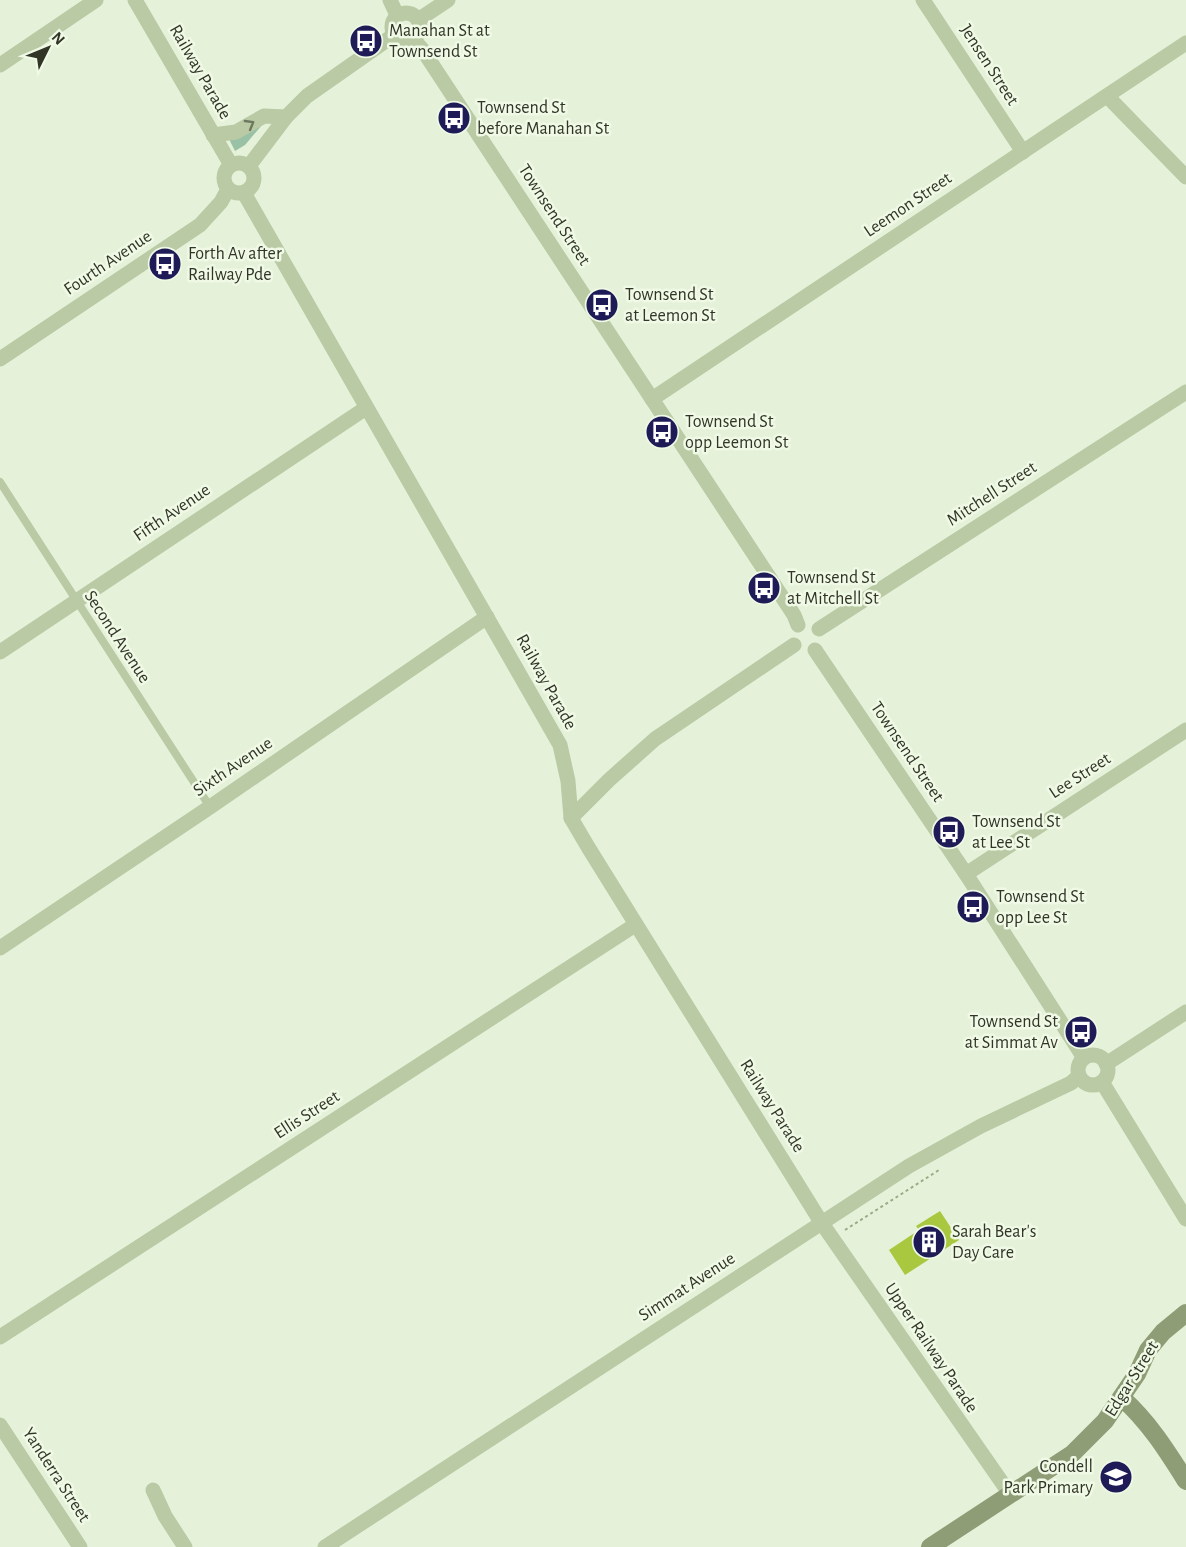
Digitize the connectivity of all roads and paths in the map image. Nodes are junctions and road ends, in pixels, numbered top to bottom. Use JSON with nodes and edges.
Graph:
{"nodes":[{"id":1,"x":96,"y":0,"type":"edge"},
{"id":2,"x":135,"y":0,"type":"edge"},
{"id":3,"x":390,"y":0,"type":"edge"},
{"id":4,"x":448,"y":0,"type":"edge"},
{"id":5,"x":923,"y":0,"type":"edge"},
{"id":6,"x":397,"y":15,"type":"junction"},
{"id":7,"x":418,"y":20,"type":"junction"},
{"id":8,"x":394,"y":35,"type":"junction"},
{"id":9,"x":413,"y":39,"type":"junction"},
{"id":10,"x":1186,"y":43,"type":"edge"},
{"id":11,"x":0,"y":65,"type":"edge"},
{"id":12,"x":1107,"y":96,"type":"junction"},
{"id":13,"x":286,"y":117,"type":"junction"},
{"id":14,"x":213,"y":135,"type":"junction"},
{"id":15,"x":1023,"y":152,"type":"junction"},
{"id":16,"x":231,"y":165,"type":"junction"},
{"id":17,"x":249,"y":166,"type":"junction"},
{"id":18,"x":1186,"y":177,"type":"edge"},
{"id":19,"x":228,"y":189,"type":"junction"},
{"id":20,"x":244,"y":193,"type":"junction"},
{"id":21,"x":0,"y":359,"type":"edge"},
{"id":22,"x":1186,"y":392,"type":"edge"},
{"id":23,"x":652,"y":399,"type":"junction"},
{"id":24,"x":366,"y":408,"type":"junction"},
{"id":25,"x":0,"y":482,"type":"edge"},
{"id":26,"x":75,"y":601,"type":"junction"},
{"id":27,"x":487,"y":616,"type":"junction"},
{"id":28,"x":798,"y":625,"type":"junction"},
{"id":29,"x":819,"y":629,"type":"junction"},
{"id":30,"x":794,"y":645,"type":"junction"},
{"id":31,"x":815,"y":650,"type":"junction"},
{"id":32,"x":0,"y":652,"type":"edge"},
{"id":33,"x":1186,"y":730,"type":"edge"},
{"id":34,"x":210,"y":807,"type":"junction"},
{"id":35,"x":572,"y":818,"type":"junction"},
{"id":36,"x":966,"y":874,"type":"junction"},
{"id":37,"x":635,"y":925,"type":"junction"},
{"id":38,"x":0,"y":948,"type":"edge"},
{"id":39,"x":1186,"y":1012,"type":"edge"},
{"id":40,"x":1084,"y":1058,"type":"junction"},
{"id":41,"x":1106,"y":1064,"type":"junction"},
{"id":42,"x":1079,"y":1076,"type":"junction"},
{"id":43,"x":1101,"y":1082,"type":"junction"},
{"id":44,"x":939,"y":1170,"type":"dead end"},
{"id":45,"x":1186,"y":1219,"type":"edge"},
{"id":46,"x":821,"y":1222,"type":"junction"},
{"id":47,"x":843,"y":1231,"type":"dead end"},
{"id":48,"x":1186,"y":1313,"type":"edge"},
{"id":49,"x":0,"y":1338,"type":"edge"},
{"id":50,"x":1122,"y":1398,"type":"junction"},
{"id":51,"x":0,"y":1425,"type":"edge"},
{"id":52,"x":1186,"y":1481,"type":"edge"},
{"id":53,"x":153,"y":1490,"type":"dead end"},
{"id":54,"x":1010,"y":1494,"type":"junction"},
{"id":55,"x":80,"y":1547,"type":"edge"},
{"id":56,"x":185,"y":1547,"type":"edge"},
{"id":57,"x":326,"y":1547,"type":"edge"},
{"id":58,"x":930,"y":1547,"type":"edge"}],
"edges":[{"from":1,"to":11,"type":"street"},
{"from":2,"to":14,"type":"street","name":"Railway Parade"},
{"from":3,"to":6,"type":"street"},
{"from":4,"to":7,"type":"street"},
{"from":5,"to":15,"type":"street","name":"Jensen Street"},
{"from":6,"to":7,"type":"street"},
{"from":6,"to":8,"type":"street"},
{"from":7,"to":9,"type":"street"},
{"from":8,"to":9,"type":"street"},
{"from":8,"to":13,"type":"street"},
{"from":9,"to":23,"type":"street","name":"Townsend Street"},
{"from":10,"to":12,"type":"street","name":"Leemon Street"},
{"from":12,"to":15,"type":"street","name":"Leemon Street"},
{"from":12,"to":18,"type":"street"},
{"from":14,"to":13,"type":"street","one_way":true},
{"from":13,"to":17,"type":"street"},
{"from":14,"to":16,"type":"street","name":"Railway Parade"},
{"from":15,"to":23,"type":"street","name":"Leemon Street"},
{"from":16,"to":17,"type":"street"},
{"from":16,"to":19,"type":"street"},
{"from":17,"to":20,"type":"street"},
{"from":19,"to":20,"type":"street"},
{"from":19,"to":21,"type":"street","name":"Fourth Avenue"},
{"from":20,"to":24,"type":"street","name":"Railway Parade"},
{"from":22,"to":29,"type":"street","name":"Mitchell Street"},
{"from":23,"to":28,"type":"street","name":"Townsend Street"},
{"from":24,"to":26,"type":"street","name":"Fifth Avenue"},
{"from":24,"to":27,"type":"street","name":"Railway Parade"},
{"from":25,"to":26,"type":"lane","name":"Second Avenue"},
{"from":26,"to":32,"type":"street","name":"Fifth Avenue"},
{"from":26,"to":34,"type":"lane","name":"Second Avenue"},
{"from":27,"to":34,"type":"street","name":"Sixth Avenue"},
{"from":27,"to":35,"type":"street","name":"Railway Parade"},
{"from":28,"to":29,"type":"street"},
{"from":28,"to":30,"type":"street"},
{"from":29,"to":31,"type":"street"},
{"from":30,"to":31,"type":"street"},
{"from":30,"to":35,"type":"street"},
{"from":31,"to":36,"type":"street","name":"Townsend Street"},
{"from":33,"to":36,"type":"street","name":"Lee Street"},
{"from":34,"to":38,"type":"street","name":"Sixth Avenue"},
{"from":35,"to":37,"type":"street","name":"Railway Parade"},
{"from":36,"to":40,"type":"street","name":"Townsend Street"},
{"from":37,"to":46,"type":"street","name":"Railway Parade"},
{"from":37,"to":49,"type":"street","name":"Ellis Street"},
{"from":39,"to":41,"type":"street"},
{"from":40,"to":41,"type":"street"},
{"from":40,"to":42,"type":"street"},
{"from":41,"to":43,"type":"street"},
{"from":42,"to":43,"type":"street"},
{"from":42,"to":46,"type":"street","name":"Simmat Avenue"},
{"from":43,"to":45,"type":"street"},
{"from":44,"to":47,"type":"path"},
{"from":46,"to":54,"type":"street","name":"Upper Railway Parade"},
{"from":46,"to":57,"type":"street","name":"Simmat Avenue"},
{"from":48,"to":50,"type":"main road","name":"Edgar Street"},
{"from":50,"to":52,"type":"main road"},
{"from":50,"to":54,"type":"main road","name":"Edgar Street"},
{"from":51,"to":55,"type":"street","name":"Yanderra Street"},
{"from":53,"to":56,"type":"street"},
{"from":54,"to":58,"type":"main road","name":"Edgar Street"}]}
